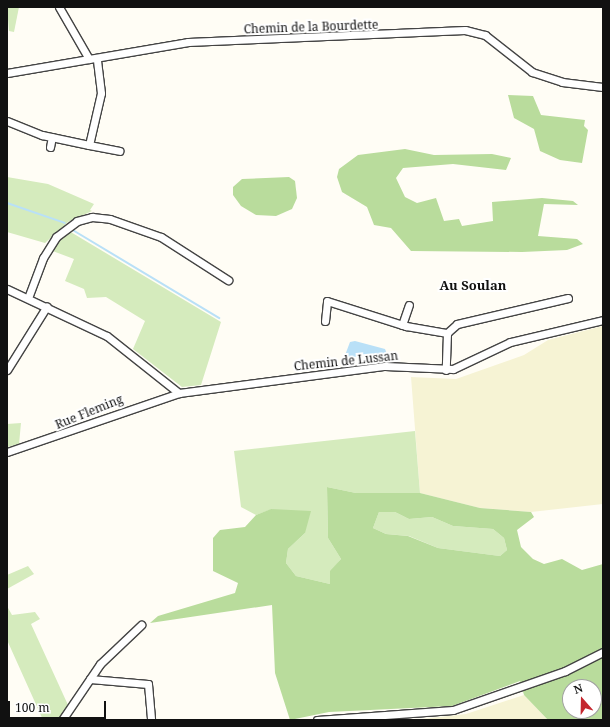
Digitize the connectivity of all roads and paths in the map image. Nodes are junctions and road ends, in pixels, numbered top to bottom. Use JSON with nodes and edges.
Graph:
{"nodes":[{"id":1,"x":60,"y":7,"type":"edge"},
{"id":2,"x":98,"y":58,"type":"junction"},
{"id":3,"x":89,"y":59,"type":"junction"},
{"id":4,"x":7,"y":73,"type":"edge"},
{"id":5,"x":603,"y":87,"type":"edge"},
{"id":6,"x":7,"y":121,"type":"edge"},
{"id":7,"x":52,"y":137,"type":"junction"},
{"id":8,"x":89,"y":145,"type":"junction"},
{"id":9,"x":50,"y":147,"type":"dead end"},
{"id":10,"x":119,"y":151,"type":"dead end"},
{"id":11,"x":228,"y":280,"type":"dead end"},
{"id":12,"x":7,"y":289,"type":"edge"},
{"id":13,"x":28,"y":298,"type":"junction"},
{"id":14,"x":568,"y":298,"type":"dead end"},
{"id":15,"x":409,"y":305,"type":"dead end"},
{"id":16,"x":47,"y":306,"type":"junction"},
{"id":17,"x":603,"y":320,"type":"edge"},
{"id":18,"x":325,"y":321,"type":"dead end"},
{"id":19,"x":402,"y":325,"type":"junction"},
{"id":20,"x":447,"y":334,"type":"junction"},
{"id":21,"x":7,"y":370,"type":"edge"},
{"id":22,"x":446,"y":370,"type":"junction"},
{"id":23,"x":179,"y":393,"type":"junction"},
{"id":24,"x":7,"y":452,"type":"edge"},
{"id":25,"x":140,"y":625,"type":"dead end"},
{"id":26,"x":603,"y":652,"type":"edge"},
{"id":27,"x":90,"y":679,"type":"junction"},
{"id":28,"x":62,"y":720,"type":"edge"},
{"id":29,"x":150,"y":720,"type":"edge"},
{"id":30,"x":317,"y":720,"type":"edge"}],
"edges":[{"from":1,"to":3,"type":"street"},
{"from":2,"to":3,"type":"street","name":"Chemin de la Bourdette"},
{"from":2,"to":5,"type":"street","name":"Chemin de la Bourdette"},
{"from":2,"to":8,"type":"street"},
{"from":3,"to":4,"type":"street","name":"Chemin de la Bourdette"},
{"from":6,"to":7,"type":"street"},
{"from":7,"to":8,"type":"street"},
{"from":7,"to":9,"type":"street"},
{"from":8,"to":10,"type":"street"},
{"from":11,"to":13,"type":"street"},
{"from":12,"to":13,"type":"street"},
{"from":13,"to":16,"type":"street"},
{"from":14,"to":20,"type":"street"},
{"from":15,"to":19,"type":"street"},
{"from":16,"to":21,"type":"street"},
{"from":16,"to":23,"type":"street"},
{"from":17,"to":22,"type":"street","name":"Chemin de Lussan"},
{"from":18,"to":19,"type":"street"},
{"from":19,"to":20,"type":"street"},
{"from":20,"to":22,"type":"street"},
{"from":22,"to":23,"type":"street","name":"Chemin de Lussan"},
{"from":23,"to":24,"type":"street","name":"Rue Fleming"},
{"from":25,"to":27,"type":"street"},
{"from":26,"to":30,"type":"street"},
{"from":27,"to":28,"type":"street"},
{"from":27,"to":29,"type":"street"}]}
